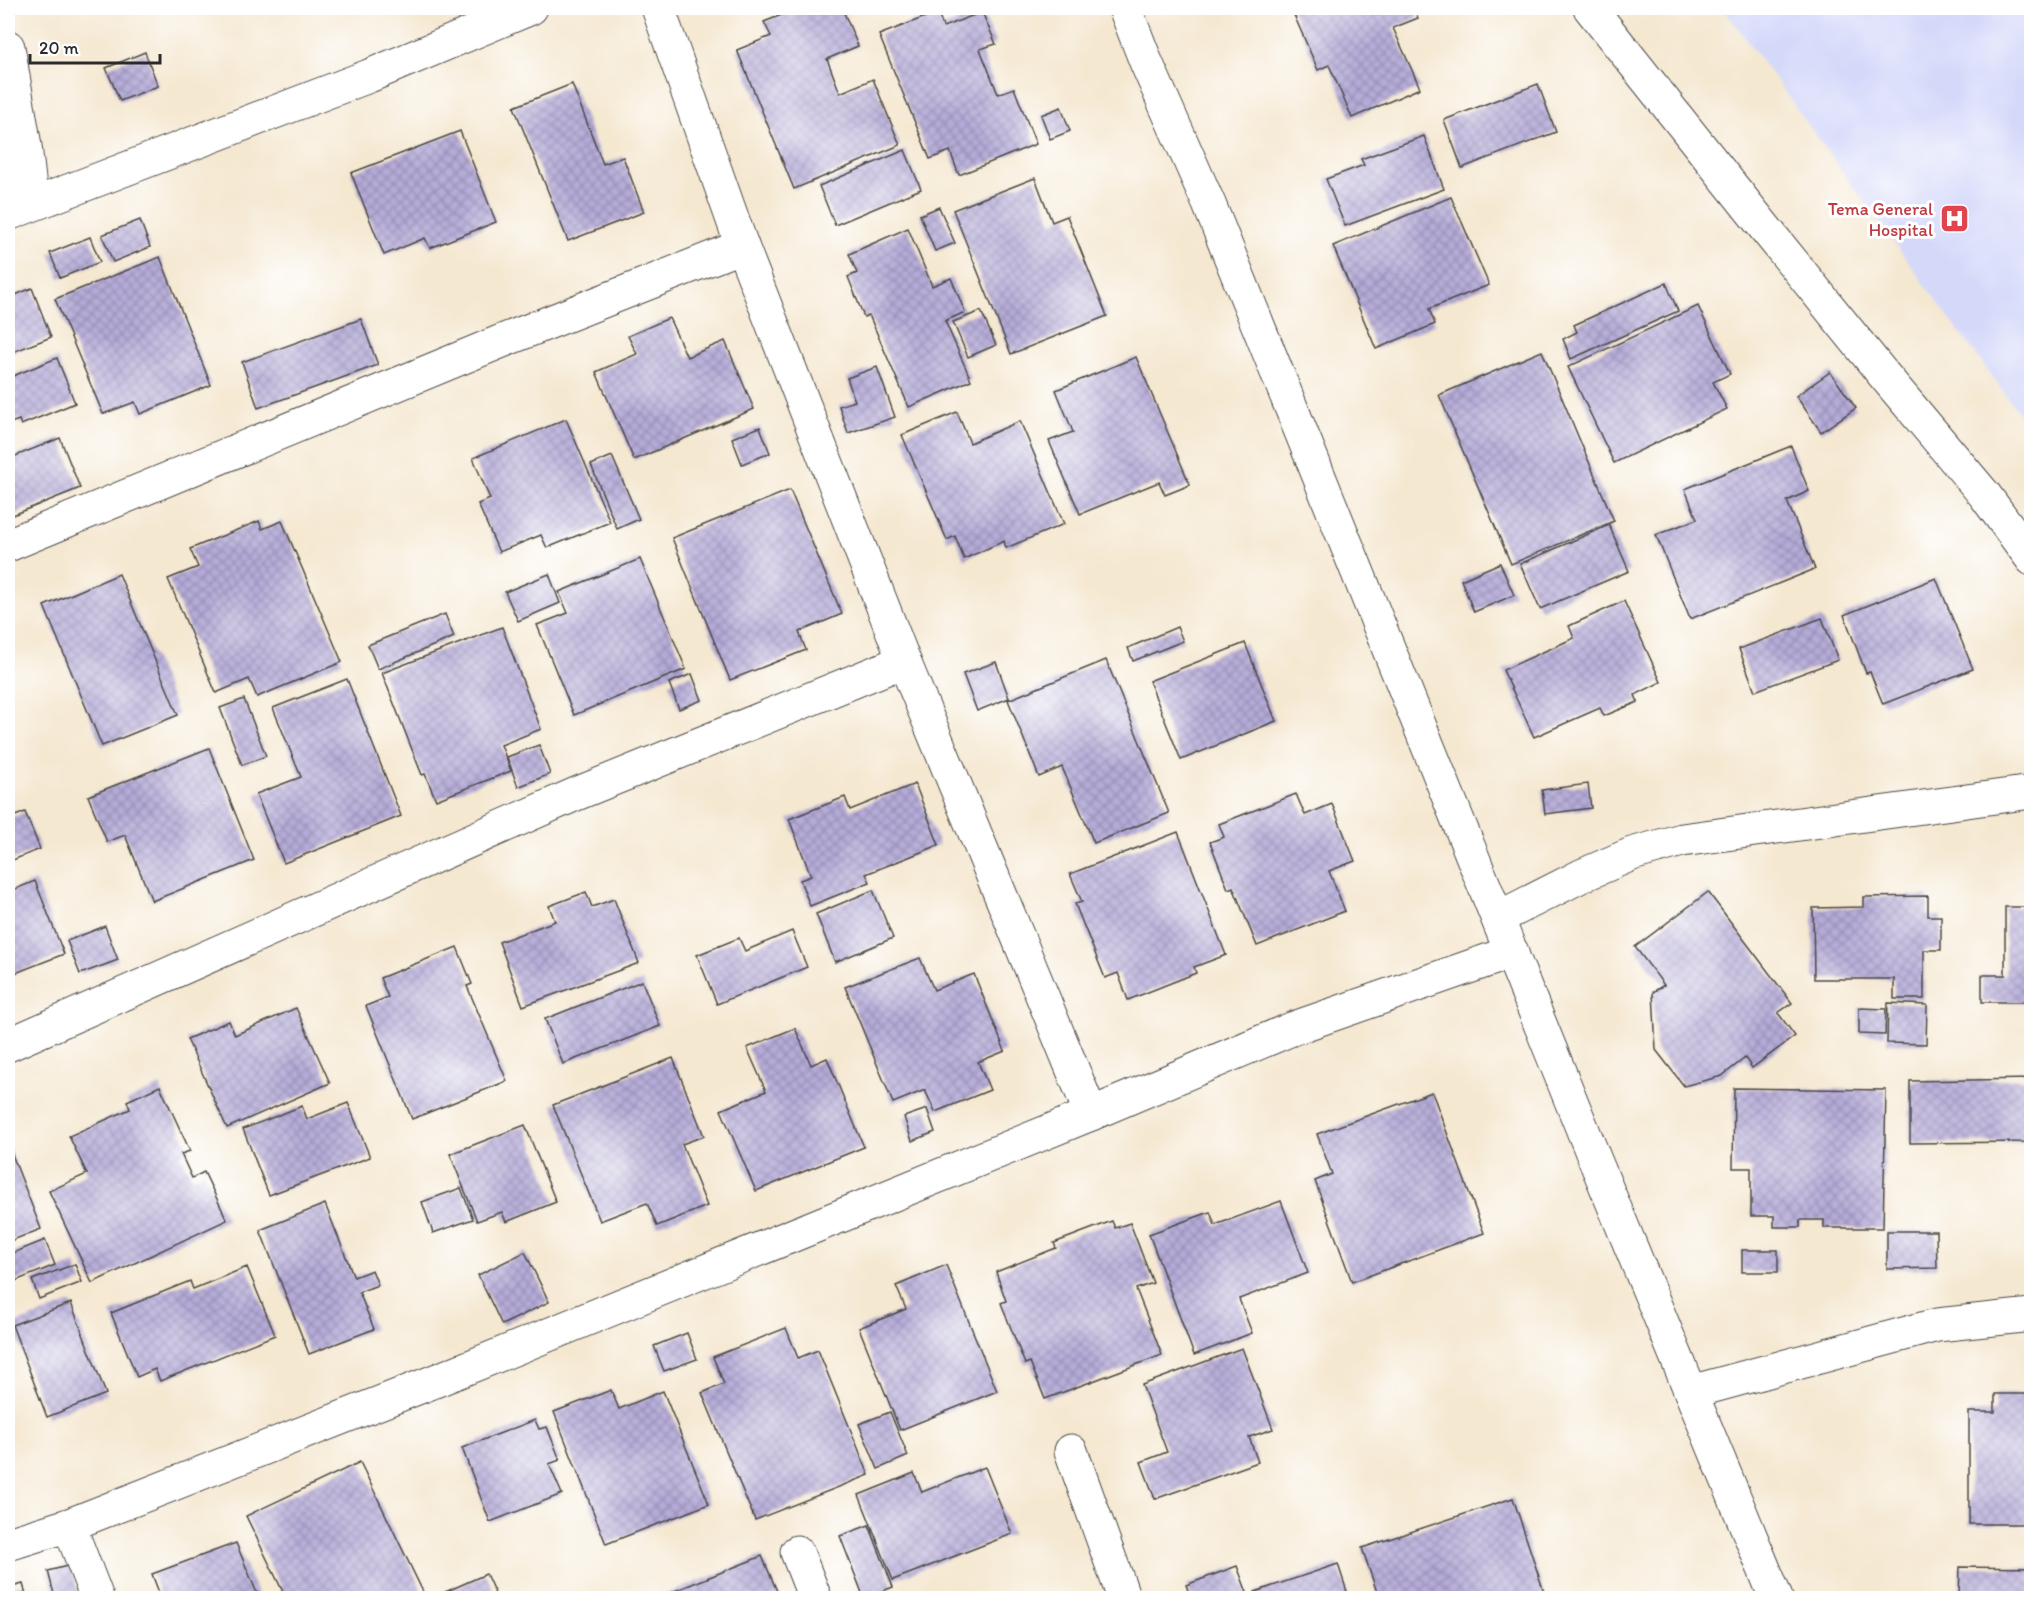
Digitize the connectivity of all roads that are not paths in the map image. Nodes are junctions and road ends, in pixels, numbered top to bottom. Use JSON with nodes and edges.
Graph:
{"nodes":[{"id":1,"x":531,"y":8,"type":"edge"},
{"id":2,"x":658,"y":8,"type":"edge"},
{"id":3,"x":1125,"y":8,"type":"edge"},
{"id":4,"x":1590,"y":8,"type":"edge"},
{"id":5,"x":8,"y":47,"type":"edge"},
{"id":6,"x":20,"y":209,"type":"edge"},
{"id":7,"x":742,"y":246,"type":"junction"},
{"id":8,"x":8,"y":545,"type":"edge"},
{"id":9,"x":2031,"y":559,"type":"edge"},
{"id":10,"x":904,"y":661,"type":"junction"},
{"id":11,"x":2031,"y":792,"type":"edge"},
{"id":12,"x":1498,"y":918,"type":"junction"},
{"id":13,"x":1512,"y":952,"type":"junction"},
{"id":14,"x":8,"y":1045,"type":"edge"},
{"id":15,"x":1090,"y":1114,"type":"junction"},
{"id":16,"x":2031,"y":1315,"type":"edge"},
{"id":17,"x":1691,"y":1392,"type":"junction"},
{"id":18,"x":1071,"y":1451,"type":"dead end"},
{"id":19,"x":69,"y":1524,"type":"junction"},
{"id":20,"x":8,"y":1544,"type":"edge"},
{"id":21,"x":797,"y":1552,"type":"dead end"},
{"id":22,"x":97,"y":1599,"type":"edge"},
{"id":23,"x":815,"y":1599,"type":"edge"},
{"id":24,"x":1125,"y":1599,"type":"edge"},
{"id":25,"x":1776,"y":1599,"type":"edge"}],
"edges":[{"from":1,"to":6,"type":"street"},
{"from":2,"to":7,"type":"street"},
{"from":3,"to":12,"type":"street"},
{"from":4,"to":9,"type":"street"},
{"from":5,"to":6,"type":"street"},
{"from":7,"to":8,"type":"street"},
{"from":7,"to":10,"type":"street"},
{"from":10,"to":14,"type":"street"},
{"from":10,"to":15,"type":"street"},
{"from":11,"to":12,"type":"street"},
{"from":12,"to":13,"type":"street"},
{"from":13,"to":15,"type":"street"},
{"from":13,"to":17,"type":"street"},
{"from":15,"to":19,"type":"street"},
{"from":16,"to":17,"type":"street"},
{"from":17,"to":25,"type":"street"},
{"from":18,"to":24,"type":"street"},
{"from":19,"to":20,"type":"street"},
{"from":19,"to":22,"type":"street"},
{"from":21,"to":23,"type":"street"}]}
